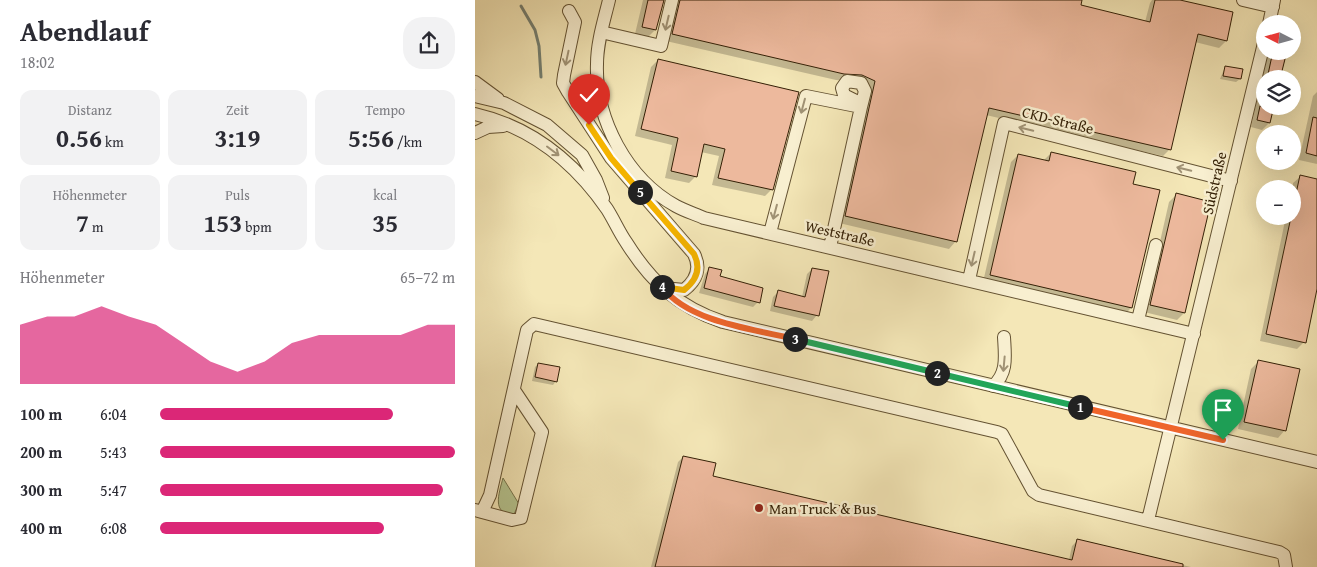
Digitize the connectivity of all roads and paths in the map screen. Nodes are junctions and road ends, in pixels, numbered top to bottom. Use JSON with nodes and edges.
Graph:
{"nodes":[{"id":1,"x":609,"y":0,"type":"edge"},
{"id":2,"x":672,"y":0,"type":"edge"},
{"id":3,"x":1243,"y":0,"type":"edge"},
{"id":4,"x":1273,"y":4,"type":"edge"},
{"id":5,"x":569,"y":11,"type":"dead end"},
{"id":6,"x":601,"y":32,"type":"junction"},
{"id":7,"x":1260,"y":60,"type":"edge"},
{"id":8,"x":475,"y":82,"type":"edge"},
{"id":9,"x":475,"y":96,"type":"edge"},
{"id":10,"x":504,"y":103,"type":"junction"},
{"id":11,"x":475,"y":114,"type":"edge"},
{"id":12,"x":511,"y":126,"type":"junction"},
{"id":13,"x":475,"y":133,"type":"edge"},
{"id":14,"x":1231,"y":181,"type":"junction"},
{"id":15,"x":607,"y":210,"type":"junction"},
{"id":16,"x":770,"y":233,"type":"junction"},
{"id":17,"x":1156,"y":246,"type":"dead end"},
{"id":18,"x":830,"y":247,"type":"junction"},
{"id":19,"x":969,"y":280,"type":"junction"},
{"id":20,"x":661,"y":287,"type":"junction"},
{"id":21,"x":1138,"y":320,"type":"junction"},
{"id":22,"x":1194,"y":334,"type":"junction"},
{"id":23,"x":1004,"y":337,"type":"dead end"},
{"id":24,"x":993,"y":386,"type":"junction"},
{"id":25,"x":515,"y":390,"type":"junction"},
{"id":26,"x":1169,"y":428,"type":"junction"},
{"id":27,"x":1317,"y":462,"type":"edge"},
{"id":28,"x":478,"y":511,"type":"edge"},
{"id":29,"x":1148,"y":520,"type":"junction"},
{"id":30,"x":1286,"y":567,"type":"edge"}],
"edges":[{"from":1,"to":6,"type":"street","name":"Weststraße"},
{"from":2,"to":6,"type":"street","one_way":true},
{"from":3,"to":4,"type":"street"},
{"from":5,"to":20,"type":"street","one_way":true},
{"from":6,"to":16,"type":"street","name":"Weststraße"},
{"from":7,"to":14,"type":"street","name":"Südstraße"},
{"from":8,"to":10,"type":"street"},
{"from":9,"to":10,"type":"street"},
{"from":10,"to":15,"type":"street"},
{"from":11,"to":12,"type":"street"},
{"from":12,"to":13,"type":"street"},
{"from":12,"to":15,"type":"street","one_way":true},
{"from":14,"to":19,"type":"street","name":"CKD-Straße","one_way":true},
{"from":14,"to":22,"type":"street","name":"Südstraße"},
{"from":15,"to":20,"type":"street"},
{"from":16,"to":18,"type":"street","name":"Weststraße"},
{"from":18,"to":16,"type":"street","one_way":true},
{"from":17,"to":21,"type":"street"},
{"from":18,"to":19,"type":"street","name":"Weststraße"},
{"from":19,"to":21,"type":"street","name":"Weststraße"},
{"from":20,"to":24,"type":"street"},
{"from":21,"to":22,"type":"street","name":"Weststraße"},
{"from":22,"to":26,"type":"street","name":"Südstraße"},
{"from":23,"to":24,"type":"street","one_way":true},
{"from":24,"to":26,"type":"street"},
{"from":25,"to":28,"type":"street"},
{"from":25,"to":28,"type":"street"},
{"from":25,"to":29,"type":"street"},
{"from":26,"to":27,"type":"street"},
{"from":26,"to":29,"type":"street","name":"Südstraße"},
{"from":29,"to":30,"type":"street"}]}
